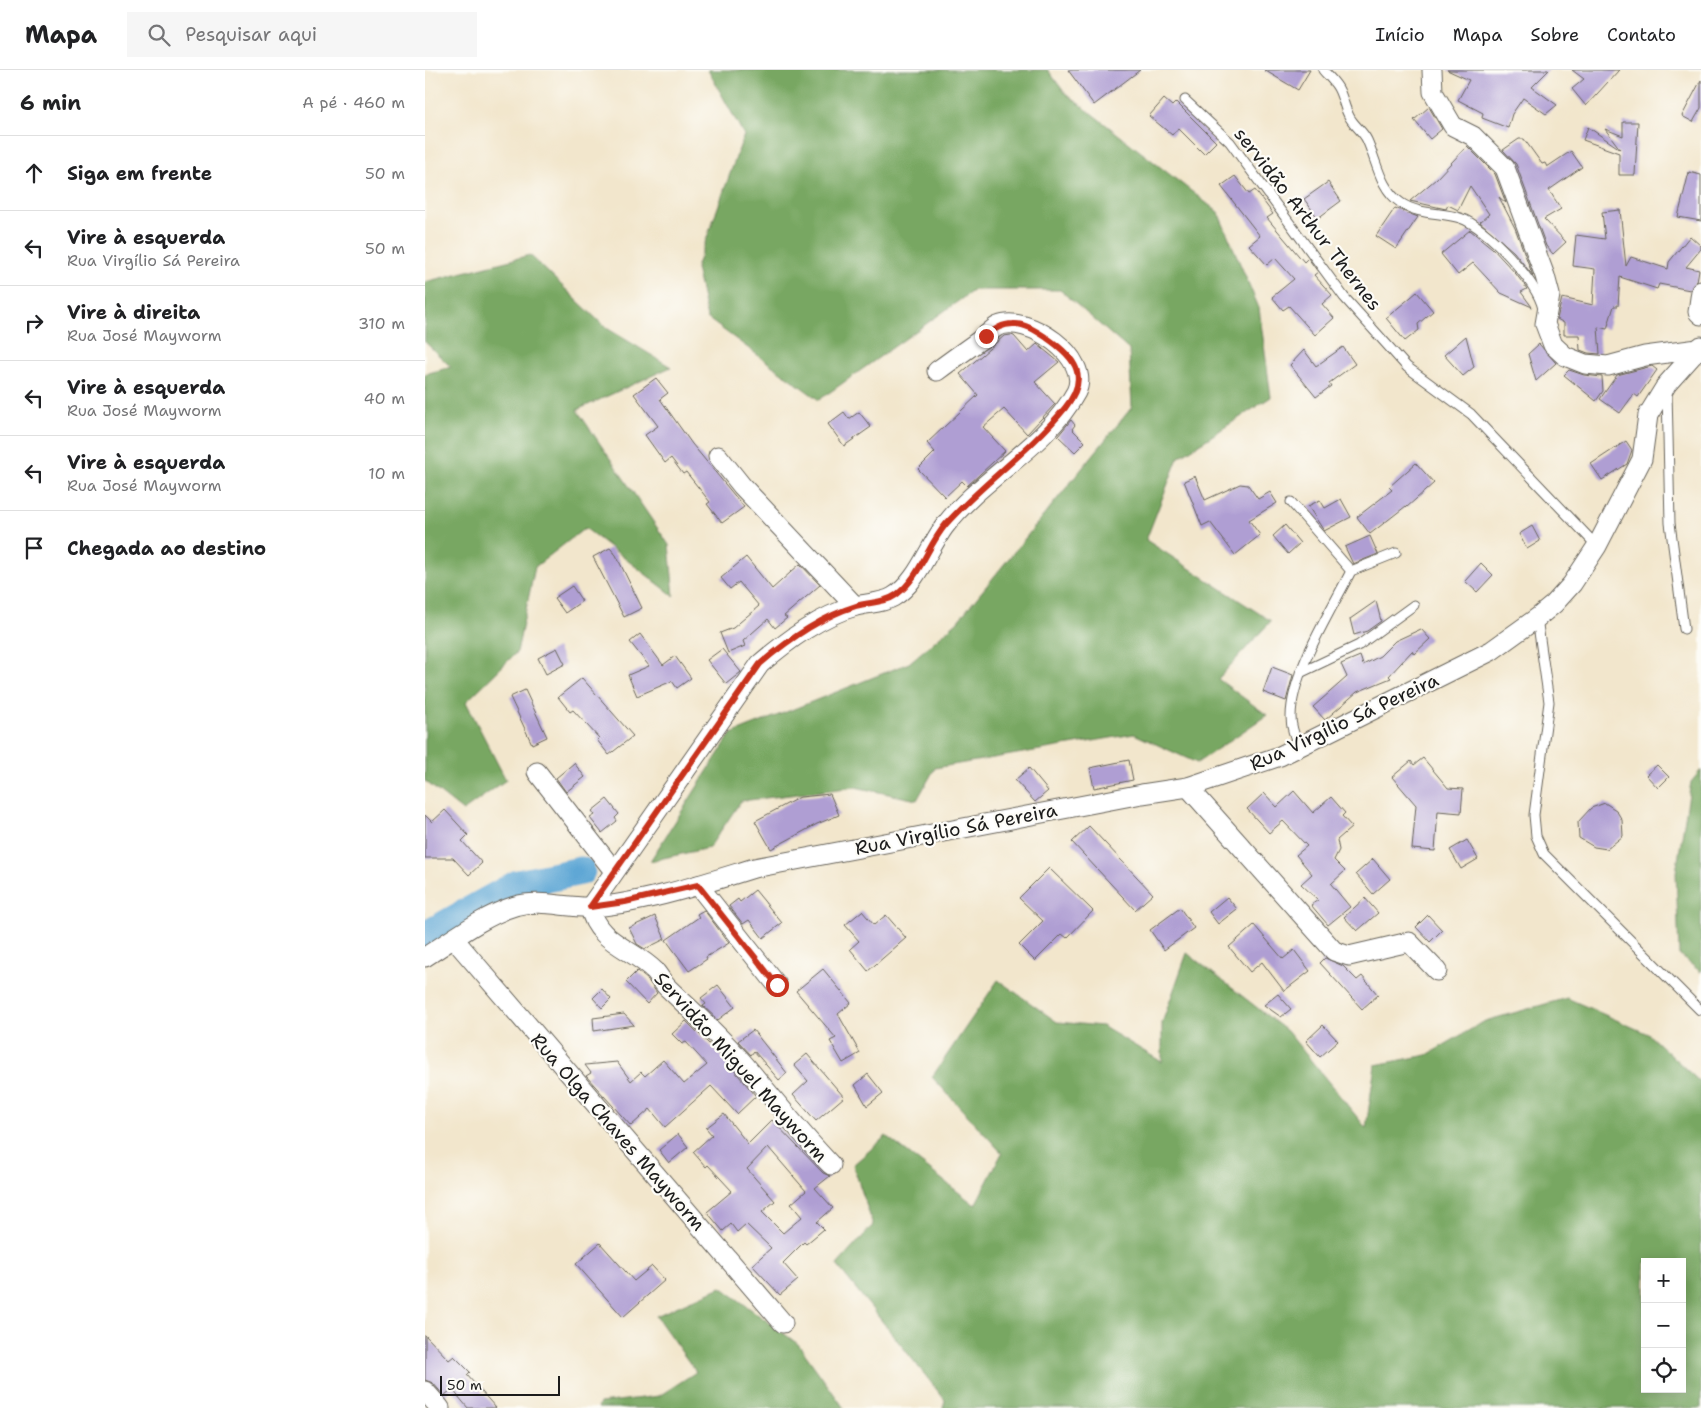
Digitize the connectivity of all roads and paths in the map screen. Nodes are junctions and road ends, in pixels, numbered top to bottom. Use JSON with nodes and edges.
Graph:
{"nodes":[{"id":1,"x":1323,"y":70,"type":"edge"},
{"id":2,"x":1432,"y":70,"type":"edge"},
{"id":3,"x":1185,"y":100,"type":"dead end"},
{"id":4,"x":1701,"y":291,"type":"edge"},
{"id":5,"x":1701,"y":314,"type":"edge"},
{"id":6,"x":1545,"y":324,"type":"junction"},
{"id":7,"x":1699,"y":347,"type":"edge"},
{"id":8,"x":937,"y":371,"type":"dead end"},
{"id":9,"x":1667,"y":384,"type":"junction"},
{"id":10,"x":718,"y":456,"type":"dead end"},
{"id":11,"x":1291,"y":502,"type":"dead end"},
{"id":12,"x":1597,"y":546,"type":"junction"},
{"id":13,"x":1396,"y":553,"type":"dead end"},
{"id":14,"x":1351,"y":571,"type":"junction"},
{"id":15,"x":1414,"y":605,"type":"dead end"},
{"id":16,"x":855,"y":606,"type":"junction"},
{"id":17,"x":1537,"y":618,"type":"junction"},
{"id":18,"x":1684,"y":629,"type":"dead end"},
{"id":19,"x":1300,"y":673,"type":"junction"},
{"id":20,"x":1299,"y":747,"type":"junction"},
{"id":21,"x":537,"y":772,"type":"dead end"},
{"id":22,"x":1188,"y":787,"type":"junction"},
{"id":23,"x":614,"y":871,"type":"junction"},
{"id":24,"x":698,"y":885,"type":"junction"},
{"id":25,"x":590,"y":907,"type":"junction"},
{"id":26,"x":454,"y":939,"type":"junction"},
{"id":27,"x":425,"y":956,"type":"edge"},
{"id":28,"x":1437,"y":971,"type":"dead end"},
{"id":29,"x":777,"y":985,"type":"dead end"},
{"id":30,"x":1700,"y":1010,"type":"edge"},
{"id":31,"x":831,"y":1165,"type":"dead end"},
{"id":32,"x":783,"y":1323,"type":"dead end"},
{"id":33,"x":425,"y":1391,"type":"edge"},
{"id":34,"x":440,"y":1408,"type":"edge"}],
"edges":[{"from":1,"to":6,"type":"lane"},
{"from":2,"to":6,"type":"street"},
{"from":3,"to":12,"type":"lane","name":"servidão Arthur Thernes"},
{"from":4,"to":5,"type":"street"},
{"from":6,"to":7,"type":"street"},
{"from":7,"to":9,"type":"street","name":"Rua Virgílio Sá Pereira"},
{"from":8,"to":16,"type":"street"},
{"from":9,"to":12,"type":"street","name":"Rua Virgílio Sá Pereira"},
{"from":9,"to":18,"type":"lane"},
{"from":10,"to":16,"type":"street"},
{"from":11,"to":14,"type":"lane"},
{"from":12,"to":17,"type":"street","name":"Rua Virgílio Sá Pereira"},
{"from":13,"to":14,"type":"lane"},
{"from":14,"to":19,"type":"lane"},
{"from":15,"to":19,"type":"lane"},
{"from":16,"to":23,"type":"street"},
{"from":17,"to":20,"type":"street","name":"Rua Virgílio Sá Pereira"},
{"from":17,"to":30,"type":"lane"},
{"from":19,"to":20,"type":"lane"},
{"from":20,"to":22,"type":"street","name":"Rua Virgílio Sá Pereira"},
{"from":21,"to":23,"type":"street"},
{"from":22,"to":24,"type":"street","name":"Rua Virgílio Sá Pereira"},
{"from":22,"to":28,"type":"street"},
{"from":23,"to":25,"type":"street"},
{"from":24,"to":25,"type":"street","name":"Rua Virgílio Sá Pereira"},
{"from":24,"to":29,"type":"street"},
{"from":25,"to":26,"type":"street","name":"Rua Virgílio Sá Pereira"},
{"from":25,"to":31,"type":"street","name":"Servidão Miguel Mayworm"},
{"from":26,"to":27,"type":"street","name":"Rua Virgílio Sá Pereira"},
{"from":26,"to":32,"type":"street","name":"Rua Olga Chaves Mayworm"},
{"from":33,"to":34,"type":"street"}]}
